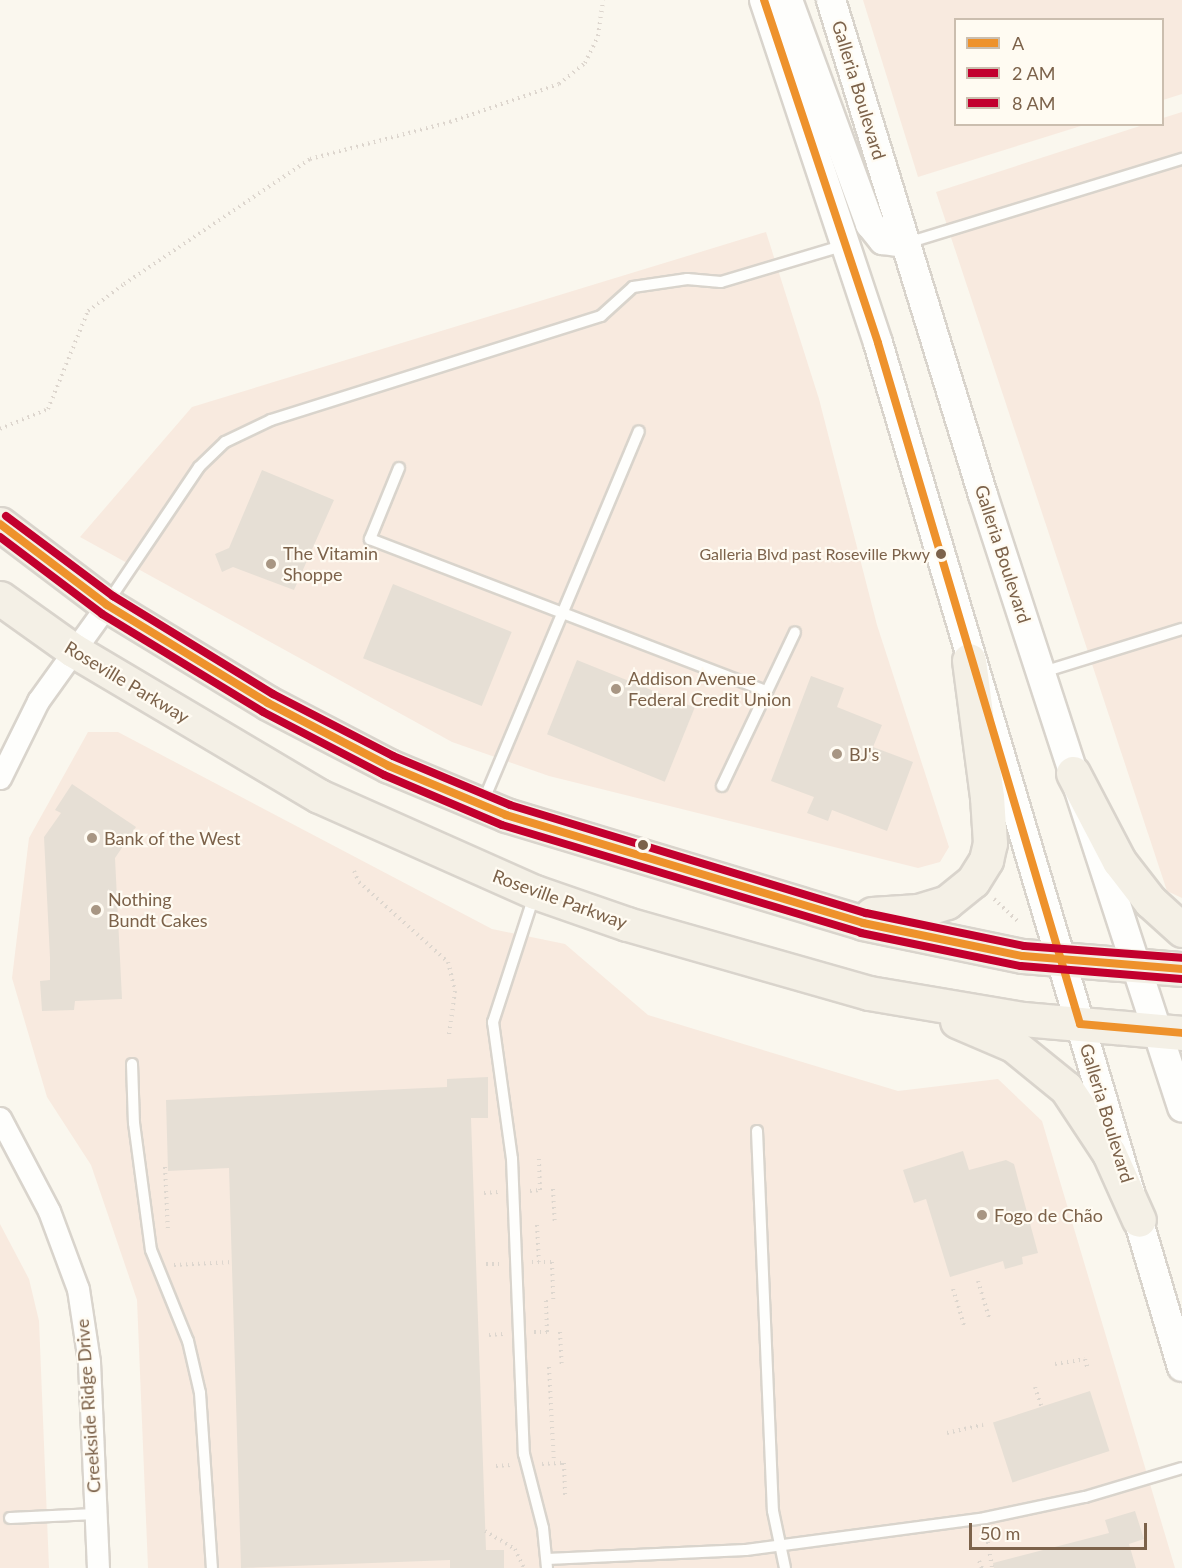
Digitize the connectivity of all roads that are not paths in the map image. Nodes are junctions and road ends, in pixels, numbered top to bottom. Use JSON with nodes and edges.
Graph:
{"nodes":[{"id":1,"x":764,"y":0,"type":"edge"},
{"id":2,"x":788,"y":0,"type":"edge"},
{"id":3,"x":831,"y":0,"type":"edge"},
{"id":4,"x":1182,"y":159,"type":"edge"},
{"id":5,"x":905,"y":243,"type":"junction"},
{"id":6,"x":847,"y":244,"type":"junction"},
{"id":7,"x":639,"y":431,"type":"dead end"},
{"id":8,"x":399,"y":468,"type":"dead end"},
{"id":9,"x":0,"y":524,"type":"edge"},
{"id":10,"x":0,"y":598,"type":"edge"},
{"id":11,"x":106,"y":605,"type":"junction"},
{"id":12,"x":563,"y":615,"type":"junction"},
{"id":13,"x":1182,"y":629,"type":"edge"},
{"id":14,"x":795,"y":632,"type":"dead end"},
{"id":15,"x":73,"y":650,"type":"junction"},
{"id":16,"x":969,"y":660,"type":"junction"},
{"id":17,"x":1043,"y":672,"type":"junction"},
{"id":18,"x":767,"y":691,"type":"junction"},
{"id":19,"x":1072,"y":773,"type":"junction"},
{"id":20,"x":0,"y":778,"type":"edge"},
{"id":21,"x":722,"y":786,"type":"dead end"},
{"id":22,"x":482,"y":805,"type":"junction"},
{"id":23,"x":536,"y":892,"type":"junction"},
{"id":24,"x":787,"y":902,"type":"junction"},
{"id":25,"x":1182,"y":930,"type":"edge"},
{"id":26,"x":1061,"y":961,"type":"junction"},
{"id":27,"x":1136,"y":967,"type":"junction"},
{"id":28,"x":1182,"y":969,"type":"edge"},
{"id":29,"x":869,"y":993,"type":"junction"},
{"id":30,"x":1080,"y":1024,"type":"junction"},
{"id":31,"x":1169,"y":1032,"type":"edge"},
{"id":32,"x":132,"y":1064,"type":"dead end"},
{"id":33,"x":1182,"y":1107,"type":"edge"},
{"id":34,"x":0,"y":1118,"type":"edge"},
{"id":35,"x":758,"y":1131,"type":"dead end"},
{"id":36,"x":1139,"y":1220,"type":"junction"},
{"id":37,"x":1182,"y":1367,"type":"edge"},
{"id":38,"x":1182,"y":1468,"type":"edge"},
{"id":39,"x":95,"y":1514,"type":"junction"},
{"id":40,"x":10,"y":1518,"type":"dead end"},
{"id":41,"x":781,"y":1544,"type":"junction"},
{"id":42,"x":547,"y":1563,"type":"edge"},
{"id":43,"x":98,"y":1568,"type":"edge"},
{"id":44,"x":212,"y":1568,"type":"edge"},
{"id":45,"x":785,"y":1568,"type":"edge"}],
"edges":[{"from":1,"to":6,"type":"main road","name":"Galleria Boulevard"},
{"from":2,"to":5,"type":"main road"},
{"from":3,"to":5,"type":"main road","name":"Galleria Boulevard"},
{"from":4,"to":5,"type":"lane"},
{"from":5,"to":17,"type":"main road","name":"Galleria Boulevard"},
{"from":6,"to":11,"type":"lane"},
{"from":6,"to":16,"type":"main road","name":"Galleria Boulevard"},
{"from":7,"to":12,"type":"lane"},
{"from":8,"to":12,"type":"lane"},
{"from":9,"to":11,"type":"main road"},
{"from":10,"to":15,"type":"main road","name":"Roseville Parkway"},
{"from":11,"to":15,"type":"street"},
{"from":11,"to":22,"type":"main road"},
{"from":12,"to":18,"type":"lane"},
{"from":12,"to":22,"type":"lane"},
{"from":13,"to":17,"type":"lane"},
{"from":14,"to":18,"type":"lane"},
{"from":15,"to":20,"type":"street"},
{"from":15,"to":23,"type":"main road","name":"Roseville Parkway"},
{"from":16,"to":24,"type":"main road"},
{"from":16,"to":26,"type":"main road","name":"Galleria Boulevard"},
{"from":17,"to":19,"type":"main road","name":"Galleria Boulevard"},
{"from":18,"to":21,"type":"lane"},
{"from":19,"to":25,"type":"main road"},
{"from":19,"to":27,"type":"main road","name":"Galleria Boulevard"},
{"from":22,"to":24,"type":"main road"},
{"from":23,"to":29,"type":"main road","name":"Roseville Parkway"},
{"from":23,"to":42,"type":"lane"},
{"from":24,"to":26,"type":"main road"},
{"from":26,"to":27,"type":"main road"},
{"from":26,"to":30,"type":"main road","name":"Galleria Boulevard"},
{"from":27,"to":28,"type":"main road"},
{"from":27,"to":31,"type":"main road","name":"Galleria Boulevard"},
{"from":29,"to":30,"type":"main road","name":"Roseville Parkway"},
{"from":29,"to":36,"type":"main road"},
{"from":30,"to":31,"type":"main road","name":"Roseville Parkway"},
{"from":30,"to":36,"type":"main road","name":"Galleria Boulevard"},
{"from":31,"to":33,"type":"main road","name":"Galleria Boulevard"},
{"from":32,"to":44,"type":"lane"},
{"from":34,"to":39,"type":"street","name":"Creekside Ridge Drive"},
{"from":35,"to":41,"type":"lane"},
{"from":36,"to":37,"type":"main road","name":"Galleria Boulevard"},
{"from":38,"to":41,"type":"lane"},
{"from":39,"to":40,"type":"lane"},
{"from":39,"to":43,"type":"street","name":"Creekside Ridge Drive"},
{"from":41,"to":42,"type":"lane"},
{"from":41,"to":45,"type":"lane"}]}
